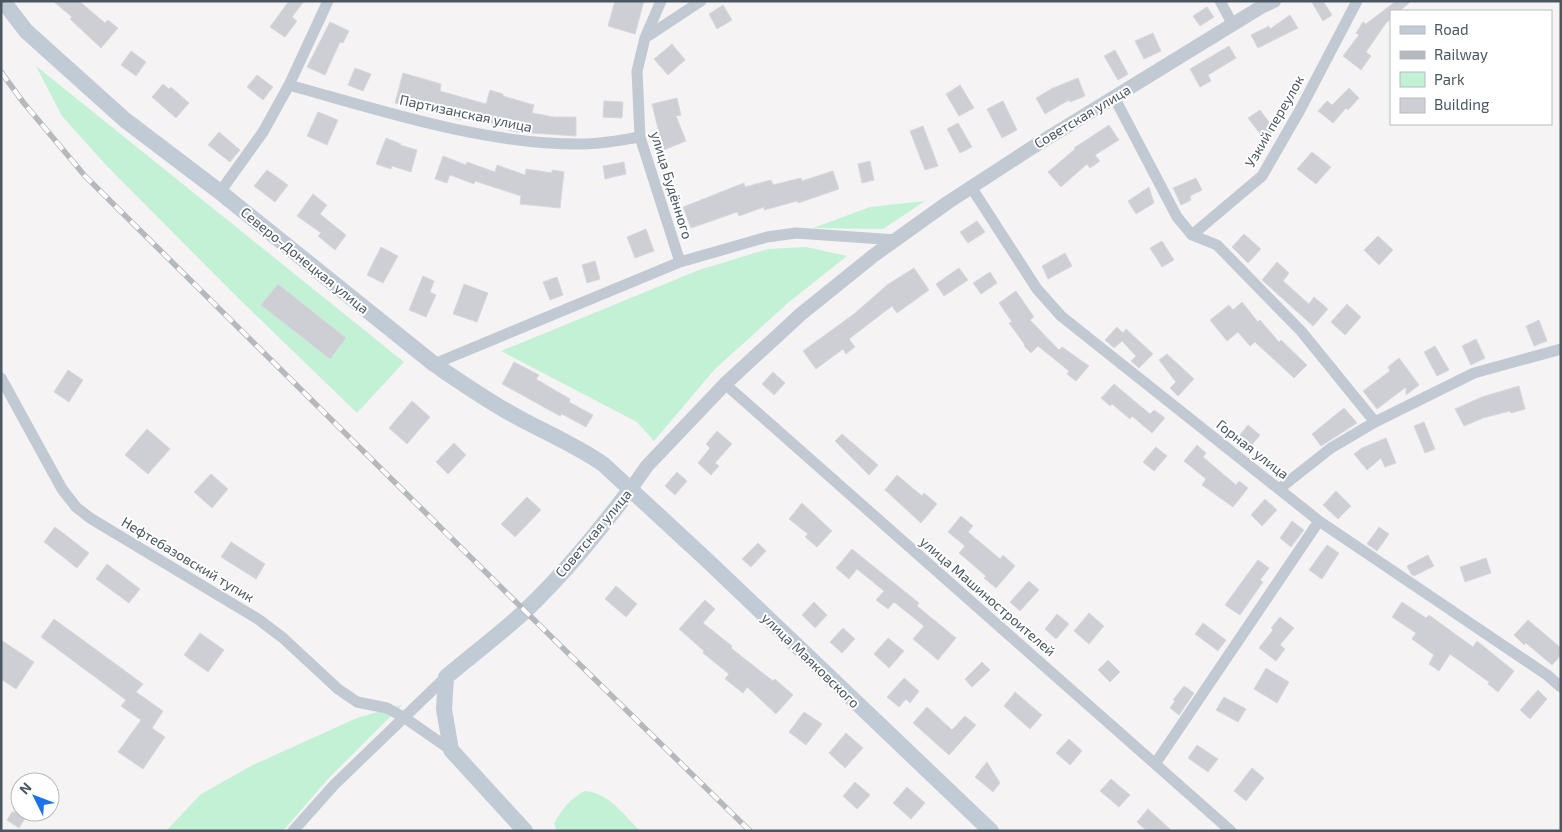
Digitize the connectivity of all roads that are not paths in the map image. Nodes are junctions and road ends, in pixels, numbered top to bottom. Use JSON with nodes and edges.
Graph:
{"nodes":[{"id":1,"x":3,"y":1,"type":"edge"},
{"id":2,"x":328,"y":1,"type":"edge"},
{"id":3,"x":661,"y":1,"type":"edge"},
{"id":4,"x":702,"y":1,"type":"edge"},
{"id":5,"x":1220,"y":1,"type":"edge"},
{"id":6,"x":1274,"y":1,"type":"edge"},
{"id":7,"x":1357,"y":1,"type":"edge"},
{"id":8,"x":1233,"y":25,"type":"junction"},
{"id":9,"x":645,"y":38,"type":"junction"},
{"id":10,"x":289,"y":85,"type":"junction"},
{"id":11,"x":1114,"y":97,"type":"junction"},
{"id":12,"x":640,"y":137,"type":"junction"},
{"id":13,"x":971,"y":187,"type":"junction"},
{"id":14,"x":220,"y":192,"type":"junction"},
{"id":15,"x":1192,"y":235,"type":"junction"},
{"id":16,"x":896,"y":240,"type":"junction"},
{"id":17,"x":680,"y":262,"type":"junction"},
{"id":18,"x":1561,"y":349,"type":"edge"},
{"id":19,"x":434,"y":364,"type":"junction"},
{"id":20,"x":1,"y":378,"type":"edge"},
{"id":21,"x":725,"y":384,"type":"junction"},
{"id":22,"x":1375,"y":422,"type":"junction"},
{"id":23,"x":1279,"y":489,"type":"junction"},
{"id":24,"x":630,"y":490,"type":"junction"},
{"id":25,"x":1319,"y":521,"type":"junction"},
{"id":26,"x":446,"y":677,"type":"junction"},
{"id":27,"x":1561,"y":687,"type":"edge"},
{"id":28,"x":405,"y":718,"type":"junction"},
{"id":29,"x":451,"y":750,"type":"junction"},
{"id":30,"x":1155,"y":764,"type":"junction"},
{"id":31,"x":293,"y":831,"type":"edge"},
{"id":32,"x":524,"y":831,"type":"edge"},
{"id":33,"x":991,"y":831,"type":"edge"},
{"id":34,"x":1231,"y":831,"type":"edge"}],
"edges":[{"from":1,"to":14,"type":"main road","name":"Северо-Донецкая улица"},
{"from":2,"to":10,"type":"street"},
{"from":3,"to":9,"type":"street","name":"улица Будённого"},
{"from":4,"to":9,"type":"street"},
{"from":5,"to":8,"type":"street"},
{"from":6,"to":8,"type":"street","name":"Советская улица"},
{"from":7,"to":15,"type":"street","name":"Узкий переулок"},
{"from":8,"to":11,"type":"street","name":"Советская улица"},
{"from":9,"to":12,"type":"street","name":"улица Будённого"},
{"from":10,"to":12,"type":"street","name":"Партизанская улица"},
{"from":10,"to":14,"type":"street"},
{"from":11,"to":13,"type":"street","name":"Советская улица"},
{"from":11,"to":15,"type":"street"},
{"from":12,"to":17,"type":"street","name":"улица Будённого"},
{"from":13,"to":16,"type":"street","name":"Советская улица"},
{"from":13,"to":23,"type":"street","name":"Горная улица"},
{"from":14,"to":19,"type":"main road","name":"Северо-Донецкая улица"},
{"from":15,"to":22,"type":"street"},
{"from":16,"to":17,"type":"street"},
{"from":16,"to":21,"type":"street","name":"Советская улица"},
{"from":17,"to":19,"type":"street"},
{"from":18,"to":22,"type":"street"},
{"from":19,"to":24,"type":"main road","name":"Северо-Донецкая улица"},
{"from":20,"to":28,"type":"street","name":"Нефтебазовский тупик"},
{"from":21,"to":24,"type":"street","name":"Советская улица"},
{"from":21,"to":30,"type":"street","name":"улица Машиностроителей"},
{"from":22,"to":23,"type":"street"},
{"from":23,"to":25,"type":"street","name":"Горная улица"},
{"from":24,"to":26,"type":"main road","name":"Советская улица"},
{"from":24,"to":33,"type":"main road","name":"улица Маяковского"},
{"from":25,"to":27,"type":"street","name":"Горная улица"},
{"from":25,"to":30,"type":"street"},
{"from":26,"to":28,"type":"street","name":"Советская улица"},
{"from":26,"to":29,"type":"main road"},
{"from":28,"to":29,"type":"street","name":"Нефтебазовский тупик"},
{"from":28,"to":31,"type":"street","name":"Советская улица"},
{"from":29,"to":32,"type":"main road"},
{"from":30,"to":34,"type":"street","name":"улица Машиностроителей"}]}
